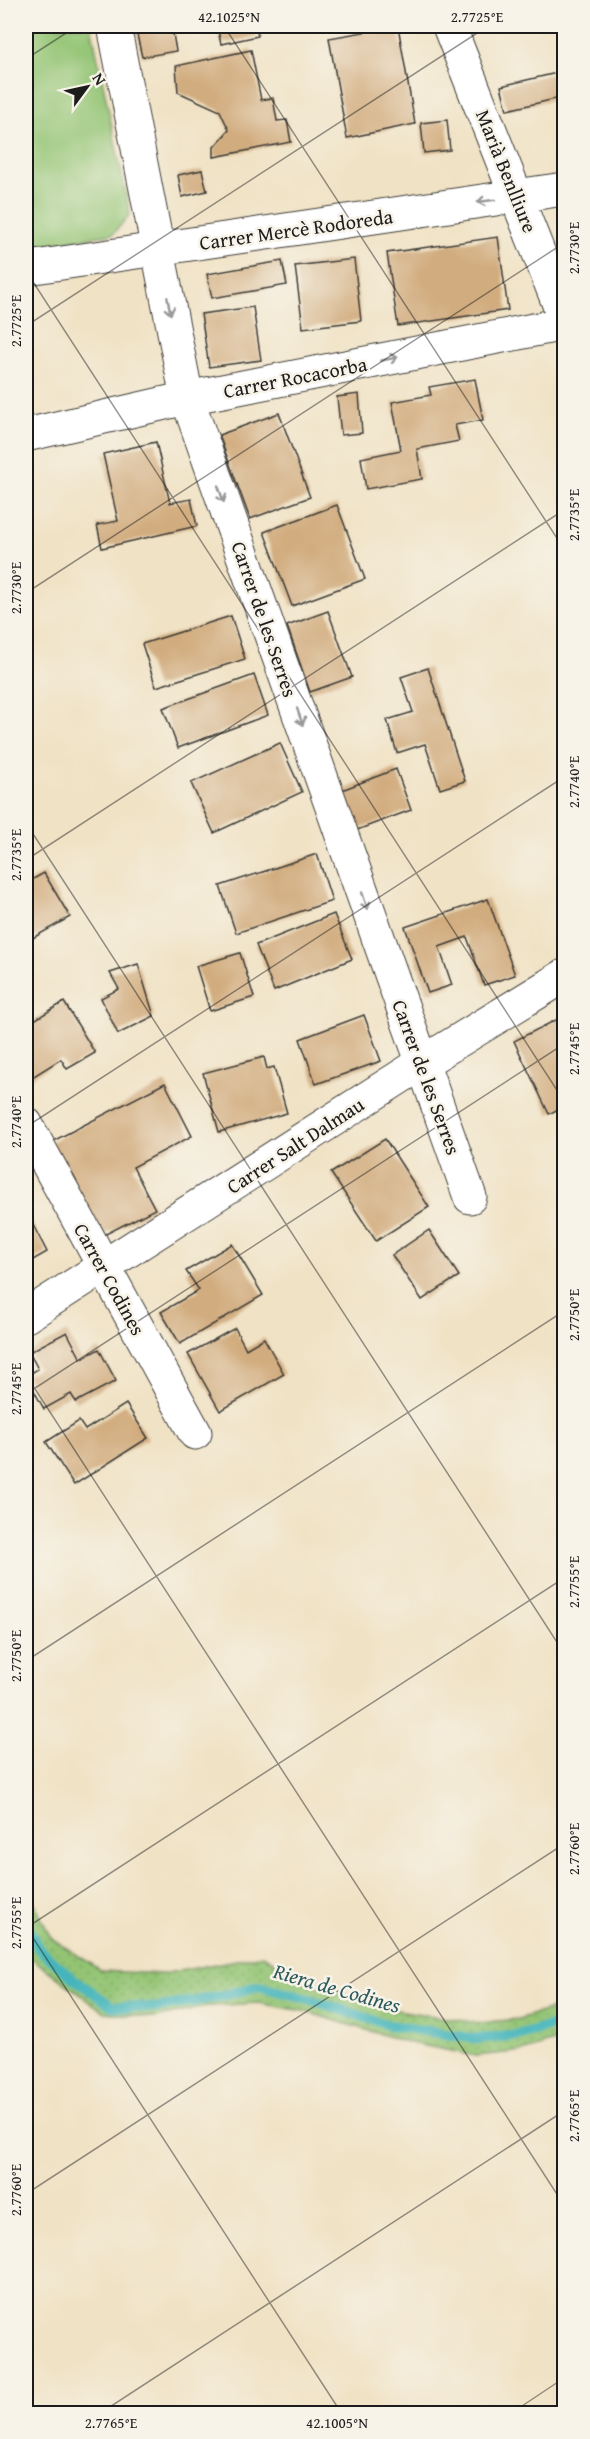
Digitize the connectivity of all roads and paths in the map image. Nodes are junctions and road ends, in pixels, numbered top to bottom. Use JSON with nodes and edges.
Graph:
{"nodes":[{"id":1,"x":114,"y":26,"type":"edge"},
{"id":2,"x":449,"y":26,"type":"edge"},
{"id":3,"x":564,"y":189,"type":"edge"},
{"id":4,"x":518,"y":196,"type":"junction"},
{"id":5,"x":158,"y":249,"type":"junction"},
{"id":6,"x":28,"y":268,"type":"dead end"},
{"id":7,"x":564,"y":317,"type":"edge"},
{"id":8,"x":564,"y":324,"type":"edge"},
{"id":9,"x":187,"y":398,"type":"junction"},
{"id":10,"x":26,"y":435,"type":"edge"},
{"id":11,"x":564,"y":976,"type":"edge"},
{"id":12,"x":422,"y":1063,"type":"junction"},
{"id":13,"x":26,"y":1124,"type":"edge"},
{"id":14,"x":470,"y":1197,"type":"dead end"},
{"id":15,"x":104,"y":1268,"type":"junction"},
{"id":16,"x":26,"y":1316,"type":"edge"},
{"id":17,"x":195,"y":1433,"type":"dead end"}],
"edges":[{"from":1,"to":5,"type":"street","name":"Carrer de les Serres"},
{"from":2,"to":4,"type":"street","name":"Marià Benlliure"},
{"from":3,"to":4,"type":"street","name":"Carrer Mercè Rodoreda"},
{"from":4,"to":5,"type":"street","name":"Carrer Mercè Rodoreda","one_way":true},
{"from":4,"to":7,"type":"street","name":"Marià Benlliure"},
{"from":5,"to":6,"type":"street","name":"Carrer Mercè Rodoreda"},
{"from":5,"to":9,"type":"street","name":"Carrer de les Serres","one_way":true},
{"from":9,"to":8,"type":"street","name":"Carrer Rocacorba","one_way":true},
{"from":9,"to":10,"type":"street","name":"Carrer Rocacorba"},
{"from":9,"to":12,"type":"street","name":"Carrer de les Serres","one_way":true},
{"from":11,"to":12,"type":"street","name":"Carrer Salt Dalmau"},
{"from":12,"to":14,"type":"street","name":"Carrer de les Serres"},
{"from":12,"to":15,"type":"street","name":"Carrer Salt Dalmau"},
{"from":13,"to":15,"type":"street","name":"Carrer Codines"},
{"from":15,"to":16,"type":"street","name":"Carrer Salt Dalmau"},
{"from":15,"to":17,"type":"street","name":"Carrer Codines"}]}
